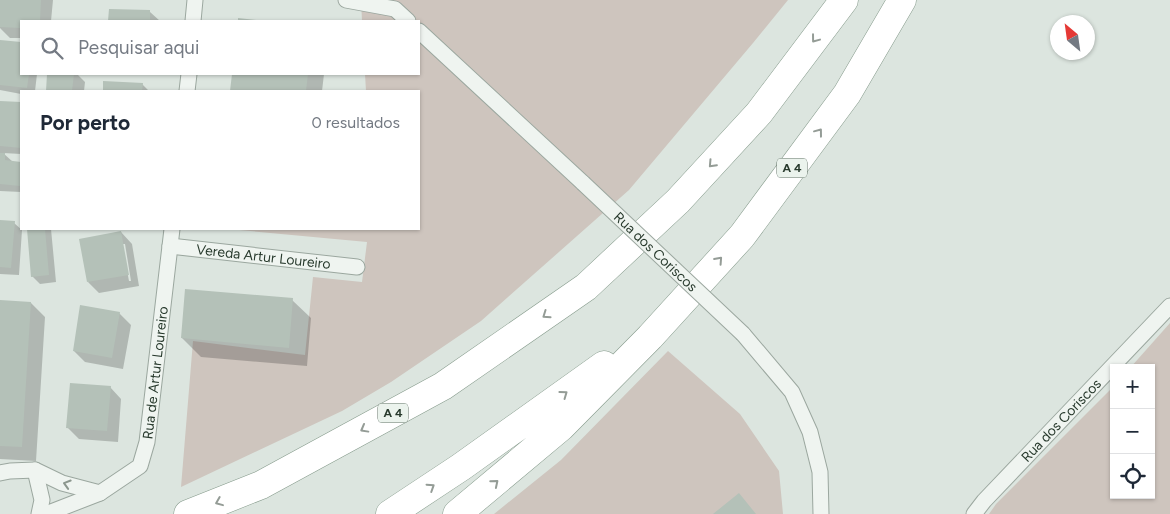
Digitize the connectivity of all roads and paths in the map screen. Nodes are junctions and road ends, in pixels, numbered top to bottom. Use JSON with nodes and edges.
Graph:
{"nodes":[{"id":1,"x":195,"y":0,"type":"edge"},
{"id":2,"x":346,"y":0,"type":"edge"},
{"id":3,"x":844,"y":0,"type":"edge"},
{"id":4,"x":902,"y":0,"type":"edge"},
{"id":5,"x":193,"y":20,"type":"edge"},
{"id":6,"x":407,"y":20,"type":"edge"},
{"id":7,"x":420,"y":32,"type":"edge"},
{"id":8,"x":189,"y":75,"type":"edge"},
{"id":9,"x":187,"y":90,"type":"edge"},
{"id":10,"x":172,"y":230,"type":"edge"},
{"id":11,"x":170,"y":246,"type":"junction"},
{"id":12,"x":356,"y":267,"type":"dead end"},
{"id":13,"x":1170,"y":306,"type":"edge"},
{"id":14,"x":664,"y":323,"type":"junction"},
{"id":15,"x":35,"y":470,"type":"junction"},
{"id":16,"x":0,"y":473,"type":"edge"},
{"id":17,"x":100,"y":493,"type":"junction"},
{"id":18,"x":39,"y":514,"type":"edge"},
{"id":19,"x":46,"y":514,"type":"edge"},
{"id":20,"x":188,"y":514,"type":"edge"},
{"id":21,"x":390,"y":514,"type":"edge"},
{"id":22,"x":457,"y":514,"type":"edge"},
{"id":23,"x":820,"y":514,"type":"edge"},
{"id":24,"x":974,"y":514,"type":"edge"}],
"edges":[{"from":1,"to":5,"type":"street"},
{"from":2,"to":6,"type":"street"},
{"from":3,"to":20,"type":"highway","number":"A 4","one_way":true},
{"from":14,"to":4,"type":"highway","number":"A 4","one_way":true},
{"from":7,"to":23,"type":"street","name":"Rua dos Coriscos","bridge":true},
{"from":8,"to":9,"type":"street"},
{"from":10,"to":11,"type":"street","name":"Rua de Artur Loureiro"},
{"from":11,"to":12,"type":"street","name":"Vereda Artur Loureiro"},
{"from":11,"to":17,"type":"street","name":"Rua de Artur Loureiro"},
{"from":13,"to":24,"type":"street","name":"Rua dos Coriscos"},
{"from":21,"to":14,"type":"highway","number":"A 4","one_way":true},
{"from":22,"to":14,"type":"highway","number":"A 4","one_way":true},
{"from":15,"to":16,"type":"street"},
{"from":17,"to":15,"type":"street","one_way":true},
{"from":15,"to":18,"type":"street"},
{"from":17,"to":19,"type":"street","name":"Rua de Artur Loureiro"}]}
